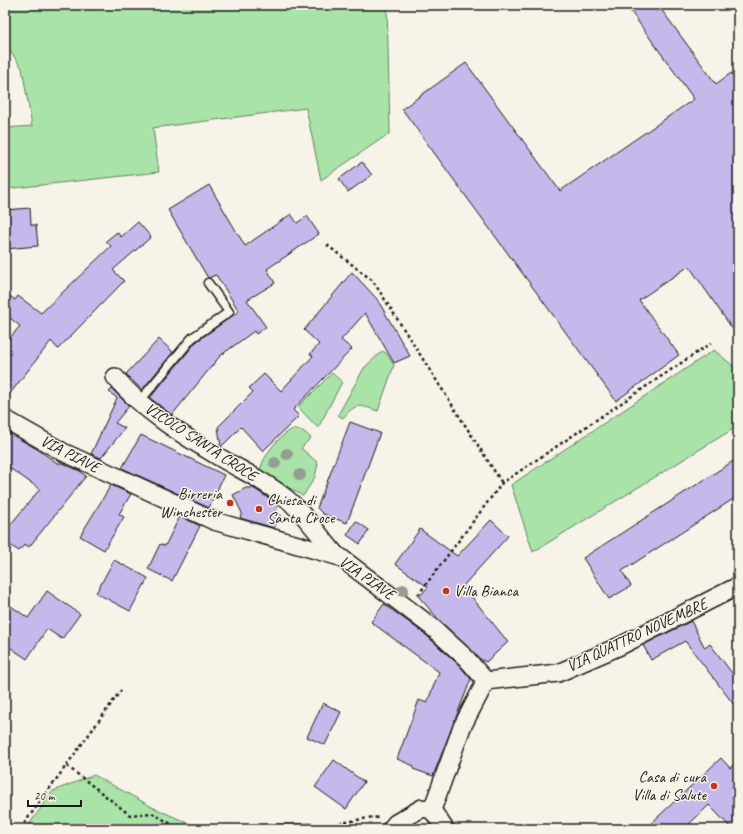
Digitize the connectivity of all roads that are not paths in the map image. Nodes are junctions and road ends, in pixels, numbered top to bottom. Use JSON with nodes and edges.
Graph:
{"nodes":[{"id":1,"x":208,"y":283,"type":"dead end"},
{"id":2,"x":115,"y":377,"type":"dead end"},
{"id":3,"x":139,"y":402,"type":"junction"},
{"id":4,"x":5,"y":419,"type":"edge"},
{"id":5,"x":337,"y":556,"type":"junction"},
{"id":6,"x":738,"y":586,"type":"edge"},
{"id":7,"x":486,"y":682,"type":"junction"},
{"id":8,"x":427,"y":809,"type":"junction"},
{"id":9,"x":394,"y":826,"type":"edge"},
{"id":10,"x":445,"y":829,"type":"edge"}],
"edges":[{"from":1,"to":3,"type":"lane"},
{"from":2,"to":3,"type":"street","name":"VICOLO SANTA CROCE"},
{"from":3,"to":5,"type":"street","name":"VICOLO SANTA CROCE"},
{"from":4,"to":5,"type":"street","name":"VIA PIAVE"},
{"from":5,"to":7,"type":"street","name":"VIA PIAVE"},
{"from":6,"to":7,"type":"street","name":"VIA QUATTRO NOVEMBRE"},
{"from":7,"to":8,"type":"street"},
{"from":8,"to":9,"type":"street"},
{"from":8,"to":10,"type":"street"}]}
